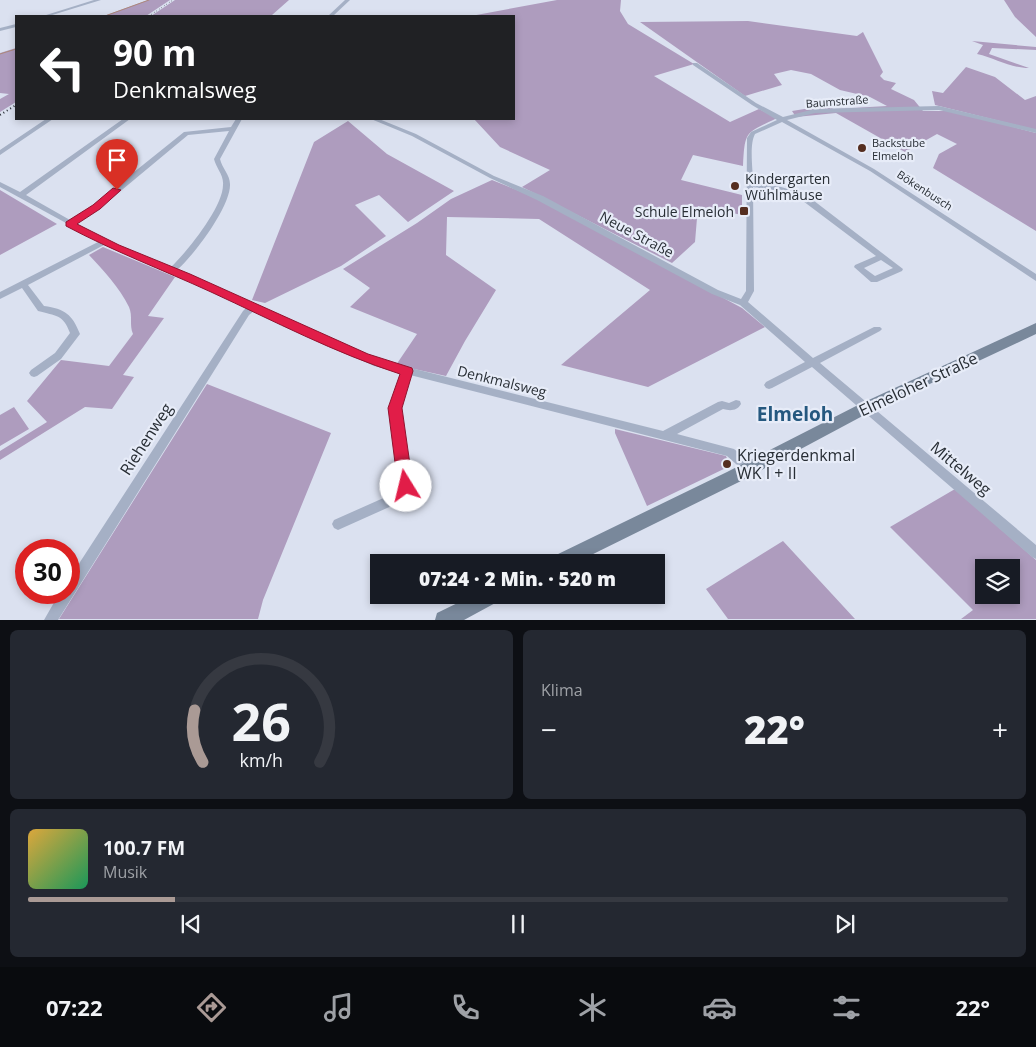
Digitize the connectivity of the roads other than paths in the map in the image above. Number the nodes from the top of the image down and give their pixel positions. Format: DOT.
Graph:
graph roads {
  1 [pos="99,0"];
  2 [pos="348,0"];
  3 [pos="48,15"];
  4 [pos="331,15"];
  5 [pos="15,25"];
  6 [pos="0,30"];
  7 [pos="695,64"];
  8 [pos="784,119"];
  9 [pos="49,120"];
  10 [pos="126,120"];
  11 [pos="238,120"];
  12 [pos="376,120"];
  13 [pos="232,129"];
  14 [pos="1036,132"];
  15 [pos="0,153"];
  16 [pos="0,184"];
  17 [pos="749,184"];
  18 [pos="20,196"];
  19 [pos="69,224"];
  20 [pos="104,242"];
  21 [pos="882,256"];
  22 [pos="172,270"];
  23 [pos="1036,278"];
  24 [pos="23,284"];
  25 [pos="0,296"];
  26 [pos="743,303"];
  27 [pos="253,307"];
  28 [pos="1036,328"];
  29 [pos="877,329"];
  30 [pos="812,362"];
  31 [pos="407,371"];
  32 [pos="34,373"];
  33 [pos="769,385"];
  34 [pos="736,404"];
  35 [pos="865,408"];
  36 [pos="663,436"];
  37 [pos="749,468"];
  38 [pos="338,524"];
  39 [pos="1036,553"];
  40 [pos="576,554"];
  41 [pos="80,572"];
  42 [pos="60,604"];
  43 [pos="476,604"];
  44 [pos="50,620"];
  45 [pos="444,620"];
  1 -- 3 [label="street"];
  2 -- 4 [label="street"];
  5 -- 6 [label="street"];
  7 -- 8 [label="street, Bökenbusch"];
  8 -- 14 [label="street, Baumstraße"];
  8 -- 17 [label="street, Baumstraße"];
  8 -- 23 [label="street, Bökenbusch"];
  9 -- 15 [label="street"];
  10 -- 18 [label="street"];
  11 -- 13 [label="street"];
  12 -- 26 [label="street, Neue Straße"];
  13 -- 19 [label="street"];
  13 -- 22 [label="street"];
  16 -- 18 [label="street, Denkmalsweg"];
  17 -- 21 [label="street"];
  17 -- 26 [label="street, Baumstraße"];
  18 -- 19 [label="street, Denkmalsweg"];
  19 -- 20 [label="street, Denkmalsweg"];
  20 -- 22 [label="street, Denkmalsweg"];
  20 -- 24 [label="street"];
  22 -- 27 [label="street, Denkmalsweg"];
  24 -- 25 [label="street"];
  24 -- 32 [label="street"];
  26 -- 30 [label="street, Neue Straße"];
  27 -- 31 [label="street, Denkmalsweg"];
  27 -- 41 [label="street, Riehenweg"];
  28 -- 35 [label="street, Elmeloher Straße"];
  29 -- 30 [label="street"];
  30 -- 33 [label="street"];
  30 -- 35 [label="street, Neue Straße"];
  31 -- 36 [label="street, Denkmalsweg"];
  31 -- 38 [label="street"];
  34 -- 36 [label="street"];
  35 -- 37 [label="street, Elmeloher Straße"];
  35 -- 39 [label="street, Mittelweg"];
  36 -- 37 [label="street, Denkmalsweg"];
  37 -- 40 [label="street, Elmeloher Straße"];
  42 -- 44 [label="street, Riehenweg"];
  43 -- 45 [label="street"];
}
